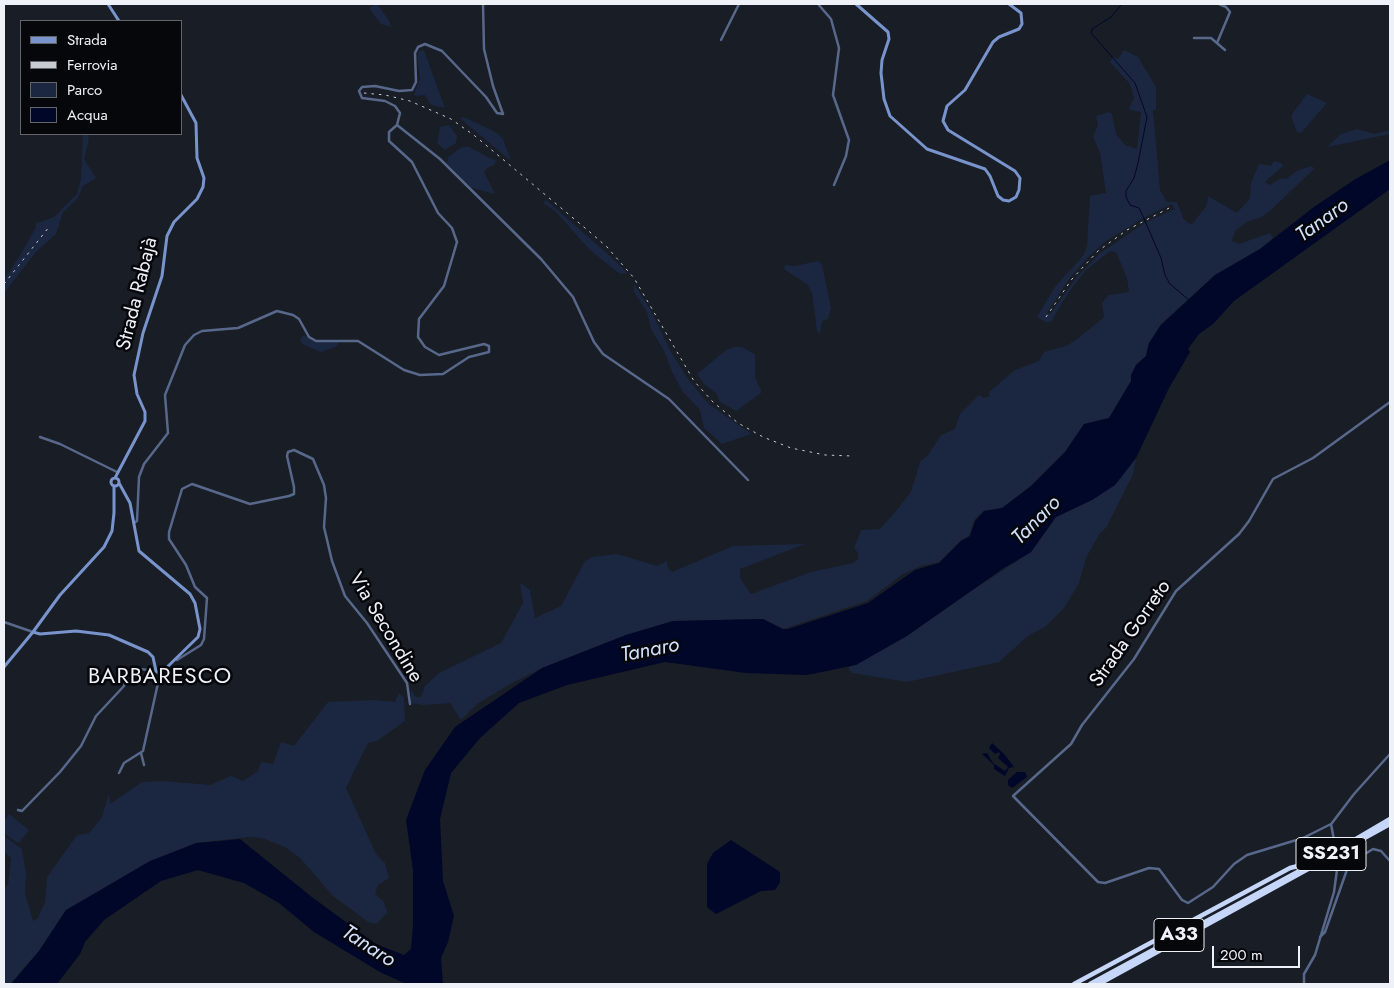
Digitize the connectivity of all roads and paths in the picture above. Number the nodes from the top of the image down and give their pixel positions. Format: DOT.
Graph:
graph roads {
  1 [pos="108,4"];
  2 [pos="483,4"];
  3 [pos="739,4"];
  4 [pos="818,4"];
  5 [pos="856,4"];
  6 [pos="1009,4"];
  7 [pos="1219,4"];
  8 [pos="118,20"];
  9 [pos="1194,38"];
  10 [pos="721,40"];
  11 [pos="1217,43"];
  12 [pos="1225,50"];
  13 [pos="182,97"];
  14 [pos="397,125"];
  15 [pos="834,184"];
  16 [pos="1390,402"];
  17 [pos="40,437"];
  18 [pos="118,472"];
  19 [pos="115,478"];
  20 [pos="748,480"];
  21 [pos="116,485"];
  22 [pos="133,524"];
  23 [pos="4,622"];
  24 [pos="33,632"];
  25 [pos="167,664"];
  26 [pos="4,667"];
  27 [pos="156,671"];
  28 [pos="160,674"];
  29 [pos="410,704"];
  30 [pos="141,753"];
  31 [pos="1390,754"];
  32 [pos="144,765"];
  33 [pos="119,773"];
  34 [pos="18,810"];
  35 [pos="1390,819"];
  36 [pos="1331,824"];
  37 [pos="1390,824"];
  38 [pos="1327,856"];
  39 [pos="1390,861"];
  40 [pos="1270,888"];
  41 [pos="1320,937"];
  42 [pos="1074,984"];
  43 [pos="1090,984"];
  44 [pos="1099,984"];
  45 [pos="1304,984"];
  1 -- 8 [label="street"];
  2 -- 14 [label="street"];
  3 -- 10 [label="street"];
  4 -- 15 [label="street"];
  5 -- 6 [label="street"];
  7 -- 11 [label="street"];
  9 -- 11 [label="street"];
  11 -- 12 [label="street"];
  13 -- 18 [label="street, Strada Rabajà"];
  14 -- 20 [label="street"];
  14 -- 22 [label="street"];
  16 -- 36 [label="street, Strada Gorreto"];
  17 -- 18 [label="street"];
  18 -- 19 [label="street, Strada Rabajà"];
  19 -- 21 [label="street"];
  19 -- 21 [label="street, Strada Rabajà"];
  21 -- 22 [label="street"];
  21 -- 24 [label="street, Strada Rabajà"];
  22 -- 25 [label="street"];
  23 -- 24 [label="street"];
  24 -- 26 [label="street, Strada Rabajà"];
  24 -- 27 [label="street"];
  25 -- 28 [label="street"];
  25 -- 29 [label="street, Via Secondine"];
  27 -- 28 [label="street"];
  27 -- 34 [label="street"];
  28 -- 30 [label="street"];
  30 -- 32 [label="street"];
  30 -- 33 [label="street"];
  31 -- 36 [label="street"];
  35 -- 38 [label="highway, SS231"];
  36 -- 41 [label="street, bridge"];
  37 -- 40 [label="highway, SS231"];
  38 -- 40 [label="highway, SS231"];
  38 -- 42 [label="highway"];
  39 -- 41 [label="street"];
  40 -- 43 [label="highway, A33"];
  40 -- 44 [label="highway, A33"];
  41 -- 45 [label="street"];
}
